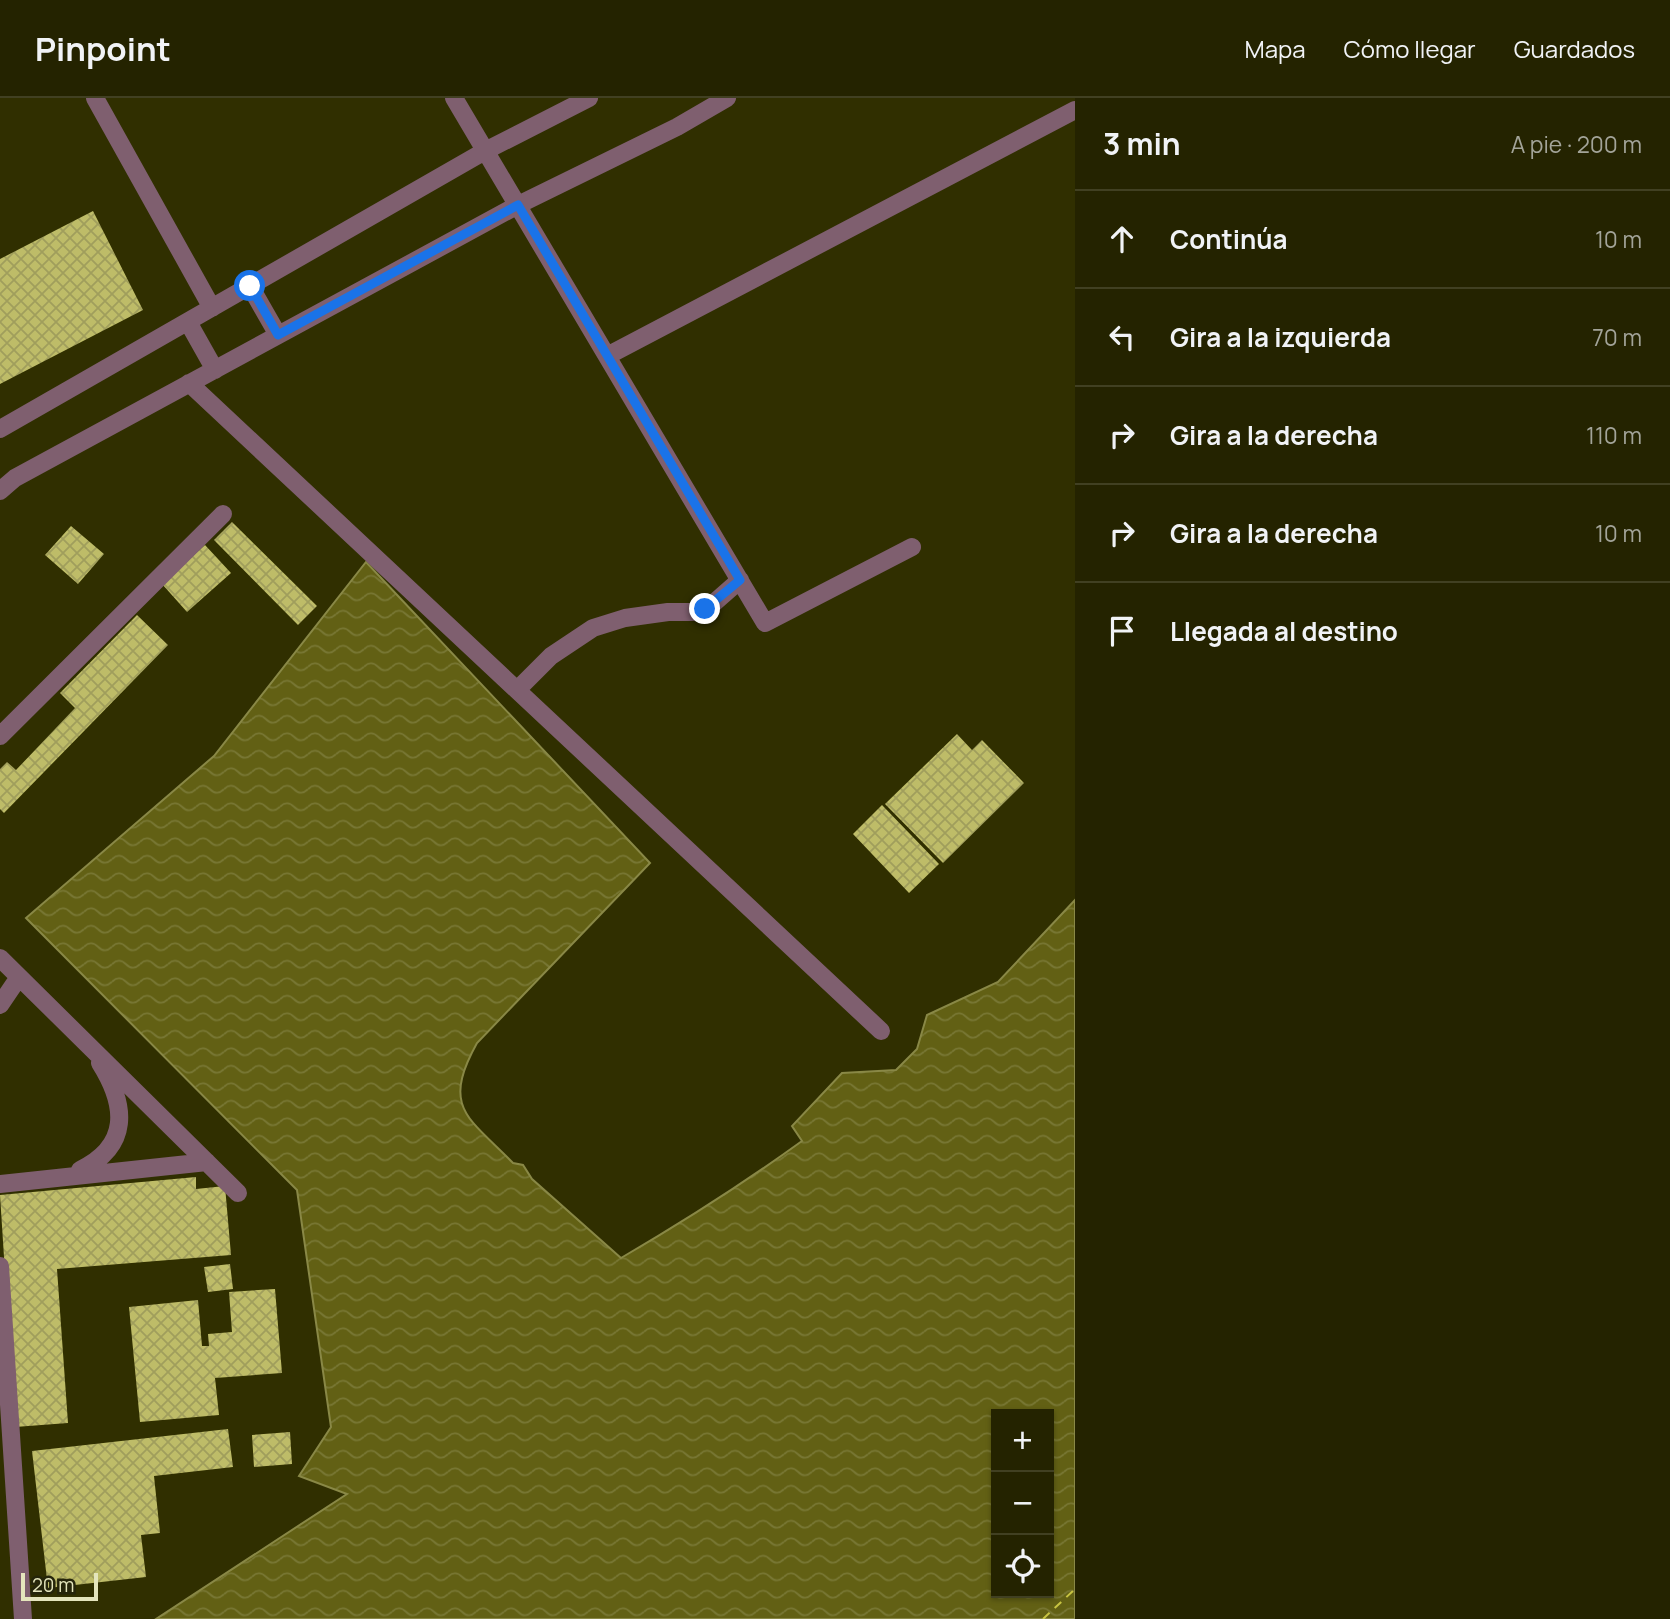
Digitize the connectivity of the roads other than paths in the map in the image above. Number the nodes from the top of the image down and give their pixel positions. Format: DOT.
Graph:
graph roads {
  1 [pos="95,98"];
  2 [pos="454,98"];
  3 [pos="589,98"];
  4 [pos="720,100"];
  5 [pos="1075,110"];
  6 [pos="485,151"];
  7 [pos="518,205"];
  8 [pos="250,286"];
  9 [pos="212,308"];
  10 [pos="188,322"];
  11 [pos="278,335"];
  12 [pos="607,356"];
  13 [pos="215,370"];
  14 [pos="189,383"];
  15 [pos="0,429"];
  16 [pos="0,491"];
  17 [pos="223,514"];
  18 [pos="912,547"];
  19 [pos="740,580"];
  20 [pos="517,690"];
  21 [pos="0,736"];
  22 [pos="0,958"];
  23 [pos="19,977"];
  24 [pos="0,1005"];
  25 [pos="881,1031"];
  26 [pos="88,1044"];
  27 [pos="208,1162"];
  28 [pos="67,1176"];
  29 [pos="0,1184"];
  30 [pos="238,1193"];
  31 [pos="0,1266"];
  32 [pos="23,1619"];
  1 -- 9 [label="lane"];
  2 -- 6 [label="lane"];
  3 -- 6 [label="lane"];
  4 -- 7 [label="lane"];
  5 -- 12 [label="lane"];
  6 -- 7 [label="lane"];
  6 -- 8 [label="lane"];
  7 -- 11 [label="lane"];
  7 -- 12 [label="lane"];
  8 -- 9 [label="lane"];
  8 -- 11 [label="lane"];
  9 -- 10 [label="lane"];
  10 -- 13 [label="lane"];
  10 -- 15 [label="lane"];
  11 -- 13 [label="lane"];
  12 -- 19 [label="lane"];
  13 -- 14 [label="lane"];
  14 -- 16 [label="lane"];
  14 -- 20 [label="lane"];
  17 -- 21 [label="lane"];
  18 -- 19 [label="lane"];
  19 -- 20 [label="lane"];
  20 -- 25 [label="lane"];
  22 -- 23 [label="lane"];
  23 -- 24 [label="lane"];
  23 -- 26 [label="lane"];
  26 -- 27 [label="lane"];
  26 -- 28 [label="lane"];
  27 -- 28 [label="lane"];
  27 -- 30 [label="lane"];
  28 -- 29 [label="lane"];
  31 -- 32 [label="lane"];
}
